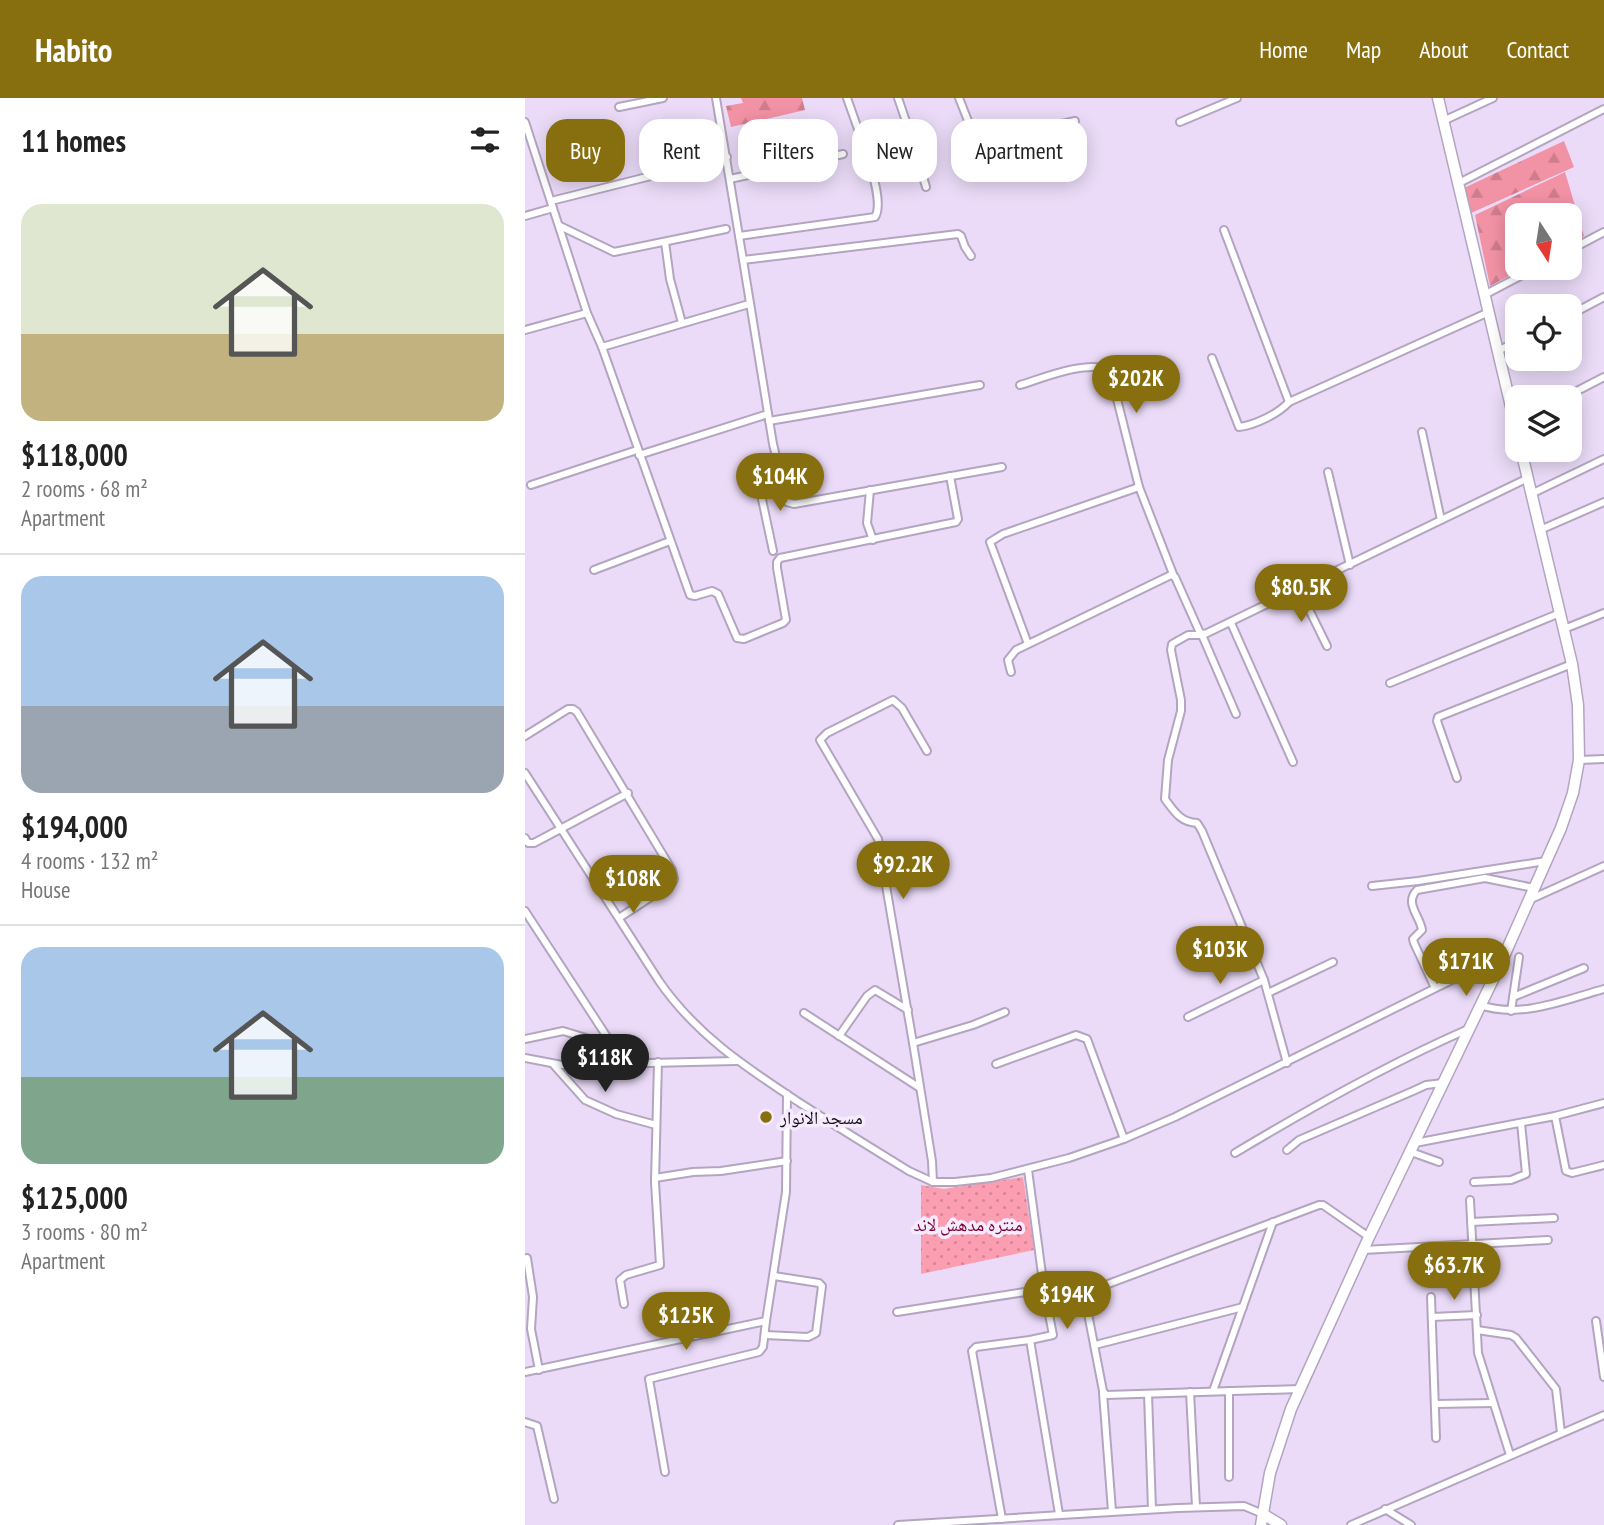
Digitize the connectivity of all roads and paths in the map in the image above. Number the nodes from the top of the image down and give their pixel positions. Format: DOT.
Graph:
graph roads {
  1 [pos="663,98"];
  2 [pos="716,98"];
  3 [pos="847,98"];
  4 [pos="898,98"];
  5 [pos="959,98"];
  6 [pos="1237,98"];
  7 [pos="1438,98"];
  8 [pos="1493,98"];
  9 [pos="619,107"];
  10 [pos="1604,109"];
  11 [pos="854,119"];
  12 [pos="905,119"];
  13 [pos="966,119"];
  14 [pos="1443,121"];
  15 [pos="525,122"];
  16 [pos="1180,122"];
  17 [pos="527,137"];
  18 [pos="843,154"];
  19 [pos="727,157"];
  20 [pos="730,179"];
  21 [pos="874,182"];
  22 [pos="925,182"];
  23 [pos="1457,184"];
  24 [pos="926,187"];
  25 [pos="552,205"];
  26 [pos="525,216"];
  27 [pos="560,226"];
  28 [pos="726,229"];
  29 [pos="1224,230"];
  30 [pos="1604,232"];
  31 [pos="739,236"];
  32 [pos="665,242"];
  33 [pos="1582,244"];
  34 [pos="971,256"];
  35 [pos="743,260"];
  36 [pos="1513,280"];
  37 [pos="1484,295"];
  38 [pos="1604,297"];
  39 [pos="749,304"];
  40 [pos="1582,309"];
  41 [pos="1489,312"];
  42 [pos="587,313"];
  43 [pos="682,323"];
  44 [pos="525,330"];
  45 [pos="602,347"];
  46 [pos="1505,347"];
  47 [pos="1498,351"];
  48 [pos="1212,358"];
  49 [pos="1604,377"];
  50 [pos="980,385"];
  51 [pos="1020,385"];
  52 [pos="1506,385"];
  53 [pos="1582,388"];
  54 [pos="1289,402"];
  55 [pos="769,417"];
  56 [pos="1422,432"];
  57 [pos="638,452"];
  58 [pos="776,457"];
  59 [pos="1604,459"];
  60 [pos="1524,462"];
  61 [pos="1002,467"];
  62 [pos="1328,472"];
  63 [pos="950,476"];
  64 [pos="1528,478"];
  65 [pos="531,485"];
  66 [pos="1139,487"];
  67 [pos="870,490"];
  68 [pos="1531,494"];
  69 [pos="1604,502"];
  70 [pos="1441,520"];
  71 [pos="1540,530"];
  72 [pos="873,540"];
  73 [pos="670,541"];
  74 [pos="773,551"];
  75 [pos="1350,565"];
  76 [pos="594,570"];
  77 [pos="1173,574"];
  78 [pos="1299,589"];
  79 [pos="1560,612"];
  80 [pos="1604,613"];
  81 [pos="1231,623"];
  82 [pos="1564,629"];
  83 [pos="1202,635"];
  84 [pos="1028,644"];
  85 [pos="1327,646"];
  86 [pos="1572,664"];
  87 [pos="1011,672"];
  88 [pos="1390,683"];
  89 [pos="1235,714"];
  90 [pos="525,736"];
  91 [pos="927,751"];
  92 [pos="1604,759"];
  93 [pos="1579,760"];
  94 [pos="1293,762"];
  95 [pos="525,773"];
  96 [pos="1457,778"];
  97 [pos="628,793"];
  98 [pos="561,830"];
  99 [pos="525,838"];
  100 [pos="1546,861"];
  101 [pos="1604,866"];
  102 [pos="1372,886"];
  103 [pos="1534,888"];
  104 [pos="1529,900"];
  105 [pos="525,911"];
  106 [pos="619,918"];
  107 [pos="1520,957"];
  108 [pos="1333,962"];
  109 [pos="1500,965"];
  110 [pos="1584,968"];
  111 [pos="1264,980"];
  112 [pos="1435,988"];
  113 [pos="1604,989"];
  114 [pos="1268,993"];
  115 [pos="1513,997"];
  116 [pos="1480,1004"];
  117 [pos="908,1010"];
  118 [pos="1511,1011"];
  119 [pos="1005,1012"];
  120 [pos="804,1013"];
  121 [pos="1188,1017"];
  122 [pos="1467,1030"];
  123 [pos="839,1036"];
  124 [pos="525,1039"];
  125 [pos="913,1043"];
  126 [pos="613,1046"];
  127 [pos="525,1058"];
  128 [pos="736,1061"];
  129 [pos="659,1062"];
  130 [pos="1287,1062"];
  131 [pos="624,1063"];
  132 [pos="553,1064"];
  133 [pos="996,1064"];
  134 [pos="1443,1083"];
  135 [pos="920,1088"];
  136 [pos="787,1094"];
  137 [pos="1604,1103"];
  138 [pos="1556,1116"];
  139 [pos="1521,1123"];
  140 [pos="656,1125"];
  141 [pos="1124,1139"];
  142 [pos="1413,1147"];
  143 [pos="1287,1150"];
  144 [pos="1235,1153"];
  145 [pos="787,1161"];
  146 [pos="1439,1162"];
  147 [pos="1604,1165"];
  148 [pos="1028,1170"];
  149 [pos="655,1178"];
  150 [pos="933,1182"];
  151 [pos="1474,1182"];
  152 [pos="1469,1200"];
  153 [pos="1554,1218"];
  154 [pos="1273,1222"];
  155 [pos="1471,1222"];
  156 [pos="1369,1237"];
  157 [pos="1548,1240"];
  158 [pos="1474,1245"];
  159 [pos="1363,1250"];
  160 [pos="527,1258"];
  161 [pos="774,1276"];
  162 [pos="1475,1276"];
  163 [pos="1439,1277"];
  164 [pos="1044,1289"];
  165 [pos="1084,1293"];
  166 [pos="1431,1297"];
  167 [pos="624,1304"];
  168 [pos="1048,1305"];
  169 [pos="1243,1307"];
  170 [pos="897,1312"];
  171 [pos="1477,1315"];
  172 [pos="1432,1317"];
  173 [pos="766,1321"];
  174 [pos="1596,1321"];
  175 [pos="1477,1330"];
  176 [pos="765,1335"];
  177 [pos="1030,1340"];
  178 [pos="1095,1345"];
  179 [pos="540,1370"];
  180 [pos="525,1372"];
  181 [pos="1604,1377"];
  182 [pos="1300,1389"];
  183 [pos="1103,1391"];
  184 [pos="1213,1391"];
  185 [pos="1229,1391"];
  186 [pos="1190,1392"];
  187 [pos="1147,1394"];
  188 [pos="1435,1404"];
  189 [pos="1493,1404"];
  190 [pos="1604,1415"];
  191 [pos="525,1422"];
  192 [pos="1561,1433"];
  193 [pos="1436,1438"];
  194 [pos="1510,1455"];
  195 [pos="665,1472"];
  196 [pos="1229,1477"];
  197 [pos="554,1499"];
  198 [pos="1196,1507"];
  199 [pos="1152,1509"];
  200 [pos="1385,1509"];
  201 [pos="1112,1511"];
  202 [pos="1059,1514"];
  203 [pos="1262,1519"];
  204 [pos="1007,1521"];
  205 [pos="898,1525"];
  206 [pos="910,1525"];
  207 [pos="1281,1525"];
  208 [pos="1351,1525"];
  209 [pos="1412,1525"];
  1 -- 9 [label="street"];
  2 -- 19 [label="street"];
  3 -- 11 [label="street"];
  4 -- 12 [label="street"];
  5 -- 13 [label="street"];
  6 -- 16 [label="street"];
  7 -- 14 [label="main road"];
  8 -- 14 [label="street"];
  10 -- 23 [label="street"];
  14 -- 23 [label="main road"];
  15 -- 17 [label="street"];
  17 -- 25 [label="street"];
  18 -- 20 [label="street"];
  19 -- 20 [label="street"];
  19 -- 25 [label="street"];
  20 -- 31 [label="street"];
  21 -- 31 [label="street"];
  22 -- 24 [label="street"];
  23 -- 37 [label="main road"];
  25 -- 26 [label="street"];
  25 -- 27 [label="street"];
  27 -- 32 [label="street"];
  27 -- 42 [label="street"];
  28 -- 32 [label="street"];
  29 -- 54 [label="street"];
  30 -- 33 [label="street"];
  31 -- 35 [label="street"];
  32 -- 43 [label="street"];
  34 -- 35 [label="street"];
  35 -- 39 [label="street"];
  36 -- 37 [label="street"];
  37 -- 41 [label="main road"];
  38 -- 40 [label="street"];
  39 -- 43 [label="street"];
  39 -- 55 [label="street"];
  41 -- 47 [label="main road"];
  41 -- 54 [label="street"];
  42 -- 44 [label="street"];
  42 -- 45 [label="street"];
  43 -- 45 [label="street"];
  45 -- 57 [label="street"];
  46 -- 47 [label="street"];
  47 -- 52 [label="main road"];
  48 -- 54 [label="street"];
  49 -- 53 [label="street"];
  50 -- 55 [label="street"];
  51 -- 66 [label="street"];
  55 -- 57 [label="street"];
  55 -- 58 [label="street"];
  56 -- 70 [label="street"];
  57 -- 65 [label="street"];
  57 -- 73 [label="street"];
  58 -- 67 [label="street"];
  58 -- 74 [label="street"];
  59 -- 68 [label="street"];
  60 -- 64 [label="main road"];
  61 -- 63 [label="street"];
  62 -- 75 [label="street"];
  63 -- 67 [label="street"];
  63 -- 72 [label="street"];
  64 -- 68 [label="main road"];
  64 -- 70 [label="street"];
  66 -- 77 [label="street"];
  66 -- 84 [label="street"];
  67 -- 72 [label="street"];
  68 -- 71 [label="main road"];
  69 -- 71 [label="street"];
  70 -- 75 [label="street"];
  71 -- 79 [label="main road"];
  72 -- 73 [label="street"];
  73 -- 76 [label="street"];
  75 -- 78 [label="street"];
  77 -- 83 [label="street"];
  77 -- 84 [label="street"];
  78 -- 81 [label="street"];
  78 -- 85 [label="street"];
  79 -- 82 [label="main road"];
  79 -- 88 [label="street"];
  80 -- 82 [label="street"];
  81 -- 83 [label="street"];
  81 -- 94 [label="street"];
  82 -- 86 [label="main road"];
  83 -- 89 [label="street"];
  83 -- 111 [label="street"];
  84 -- 87 [label="street"];
  86 -- 93 [label="main road"];
  86 -- 96 [label="street"];
  90 -- 97 [label="street"];
  91 -- 117 [label="street"];
  92 -- 93 [label="street"];
  93 -- 100 [label="main road"];
  95 -- 98 [label="street"];
  97 -- 98 [label="street"];
  97 -- 106 [label="street"];
  98 -- 99 [label="street"];
  98 -- 106 [label="street"];
  100 -- 102 [label="street"];
  100 -- 103 [label="main road"];
  101 -- 104 [label="street"];
  103 -- 104 [label="main road"];
  103 -- 112 [label="street"];
  104 -- 109 [label="main road"];
  105 -- 126 [label="street"];
  106 -- 128 [label="street"];
  107 -- 115 [label="street"];
  108 -- 114 [label="street"];
  109 -- 112 [label="street"];
  109 -- 116 [label="main road"];
  110 -- 115 [label="street"];
  111 -- 114 [label="street"];
  111 -- 121 [label="street"];
  112 -- 130 [label="street"];
  113 -- 118 [label="street"];
  114 -- 130 [label="street"];
  115 -- 118 [label="street"];
  116 -- 118 [label="street"];
  116 -- 122 [label="main road"];
  117 -- 123 [label="street"];
  117 -- 125 [label="street"];
  119 -- 125 [label="street"];
  120 -- 123 [label="street"];
  122 -- 134 [label="main road"];
  122 -- 144 [label="street"];
  123 -- 135 [label="street"];
  124 -- 126 [label="street"];
  125 -- 135 [label="street"];
  126 -- 131 [label="street"];
  127 -- 132 [label="street"];
  128 -- 129 [label="street"];
  128 -- 136 [label="street"];
  129 -- 131 [label="street"];
  129 -- 140 [label="street"];
  130 -- 141 [label="street"];
  131 -- 132 [label="street"];
  132 -- 140 [label="street"];
  133 -- 141 [label="street"];
  134 -- 142 [label="main road"];
  134 -- 143 [label="street"];
  135 -- 150 [label="street"];
  136 -- 145 [label="street"];
  136 -- 150 [label="street"];
  137 -- 138 [label="street"];
  138 -- 139 [label="street"];
  138 -- 147 [label="street"];
  139 -- 142 [label="street"];
  139 -- 151 [label="street"];
  140 -- 149 [label="street"];
  141 -- 148 [label="street"];
  142 -- 146 [label="street"];
  142 -- 156 [label="main road"];
  145 -- 149 [label="street"];
  145 -- 161 [label="street"];
  148 -- 150 [label="street"];
  148 -- 164 [label="street"];
  149 -- 167 [label="street"];
  152 -- 155 [label="street"];
  153 -- 155 [label="street"];
  154 -- 156 [label="street"];
  154 -- 165 [label="street"];
  154 -- 169 [label="street"];
  155 -- 158 [label="street"];
  156 -- 159 [label="main road"];
  157 -- 158 [label="street"];
  158 -- 159 [label="street"];
  158 -- 162 [label="street"];
  159 -- 182 [label="main road"];
  160 -- 179 [label="street"];
  161 -- 173 [label="street"];
  161 -- 176 [label="street"];
  162 -- 163 [label="street"];
  162 -- 171 [label="street"];
  164 -- 168 [label="street"];
  164 -- 170 [label="street"];
  165 -- 168 [label="street"];
  165 -- 178 [label="street"];
  166 -- 172 [label="street"];
  168 -- 177 [label="street"];
  169 -- 178 [label="street"];
  169 -- 184 [label="street"];
  171 -- 172 [label="street"];
  171 -- 175 [label="street"];
  172 -- 188 [label="street"];
  173 -- 176 [label="street"];
  173 -- 179 [label="street"];
  174 -- 181 [label="street"];
  175 -- 189 [label="street"];
  175 -- 192 [label="street"];
  176 -- 195 [label="street"];
  177 -- 202 [label="street"];
  177 -- 204 [label="street"];
  178 -- 183 [label="street"];
  179 -- 180 [label="street"];
  182 -- 185 [label="street"];
  182 -- 203 [label="main road"];
  183 -- 187 [label="street"];
  183 -- 201 [label="street"];
  184 -- 185 [label="street"];
  184 -- 186 [label="street"];
  185 -- 196 [label="street"];
  186 -- 187 [label="street"];
  186 -- 198 [label="street"];
  187 -- 199 [label="street"];
  188 -- 189 [label="street"];
  188 -- 193 [label="street"];
  189 -- 194 [label="street"];
  190 -- 192 [label="street"];
  191 -- 197 [label="street"];
  192 -- 194 [label="street"];
  194 -- 200 [label="street"];
  198 -- 199 [label="street"];
  198 -- 203 [label="street"];
  199 -- 201 [label="street"];
  200 -- 208 [label="street"];
  200 -- 209 [label="street"];
  201 -- 202 [label="street"];
  202 -- 204 [label="street"];
  203 -- 207 [label="main road"];
  204 -- 206 [label="street"];
  205 -- 206 [label="street"];
}
